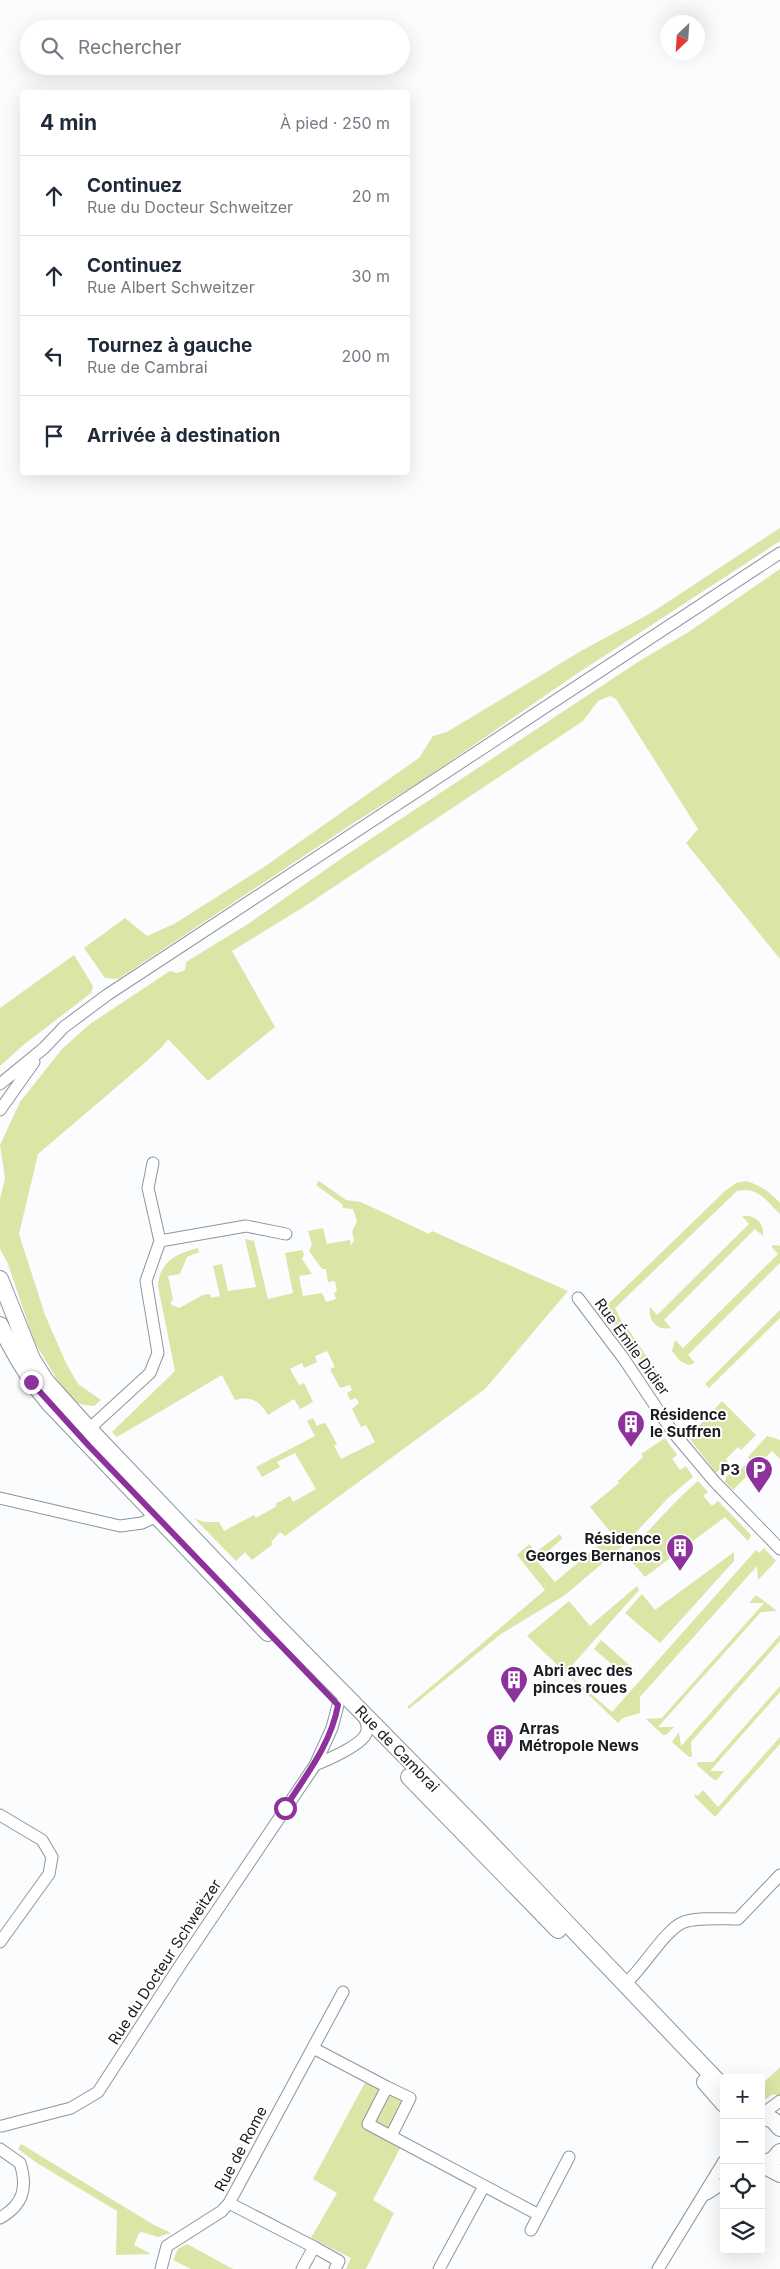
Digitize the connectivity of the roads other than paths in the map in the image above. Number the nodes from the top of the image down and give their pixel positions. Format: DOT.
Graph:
graph roads {
  1 [pos="780,553"];
  2 [pos="44,1048"];
  3 [pos="0,1084"];
  4 [pos="0,1110"];
  5 [pos="153,1163"];
  6 [pos="286,1234"];
  7 [pos="160,1240"];
  8 [pos="0,1279"];
  9 [pos="578,1298"];
  10 [pos="0,1325"];
  11 [pos="89,1429"];
  12 [pos="0,1498"];
  13 [pos="157,1516"];
  14 [pos="780,1549"];
  15 [pos="338,1705"];
  16 [pos="363,1714"];
  17 [pos="367,1733"];
  18 [pos="315,1765"];
  19 [pos="0,1815"];
  20 [pos="780,1876"];
  21 [pos="0,1942"];
  22 [pos="625,1984"];
  23 [pos="343,1992"];
  24 [pos="313,2048"];
  25 [pos="720,2084"];
  26 [pos="387,2087"];
  27 [pos="720,2099"];
  28 [pos="780,2101"];
  29 [pos="765,2112"];
  30 [pos="765,2117"];
  31 [pos="2,2126"];
  32 [pos="780,2128"];
  33 [pos="391,2136"];
  34 [pos="0,2149"];
  35 [pos="780,2152"];
  36 [pos="570,2157"];
  37 [pos="765,2163"];
  38 [pos="722,2164"];
  39 [pos="765,2166"];
  40 [pos="780,2174"];
  41 [pos="484,2186"];
  42 [pos="720,2186"];
  43 [pos="704,2196"];
  44 [pos="229,2203"];
  45 [pos="539,2215"];
  46 [pos="0,2218"];
  47 [pos="531,2230"];
  48 [pos="314,2247"];
  49 [pos="161,2269"];
  50 [pos="302,2269"];
  51 [pos="335,2269"];
  52 [pos="439,2269"];
  53 [pos="658,2269"];
  1 -- 2 [label="street"];
  2 -- 3 [label="street"];
  2 -- 4 [label="street"];
  5 -- 7 [label="street"];
  6 -- 7 [label="street"];
  7 -- 11 [label="street"];
  8 -- 11 [label="main road, Rue de Cambrai"];
  9 -- 14 [label="street, Rue Émile Didier"];
  10 -- 13 [label="main road, Rue de Cambrai"];
  11 -- 16 [label="main road, Rue de Cambrai"];
  12 -- 13 [label="street"];
  13 -- 15 [label="main road, Rue de Cambrai"];
  15 -- 17 [label="main road, Rue de Cambrai"];
  15 -- 18 [label="street, Rue du Docteur Schweitzer"];
  16 -- 17 [label="street"];
  16 -- 22 [label="main road, Rue de Cambrai"];
  17 -- 18 [label="street"];
  17 -- 27 [label="main road, Rue de Cambrai"];
  18 -- 31 [label="street, Rue du Docteur Schweitzer"];
  19 -- 21 [label="street"];
  20 -- 22 [label="street"];
  22 -- 25 [label="main road, Rue de Cambrai"];
  23 -- 24 [label="street, Rue de Rome"];
  24 -- 26 [label="street"];
  24 -- 44 [label="street, Rue de Rome"];
  26 -- 33 [label="street"];
  26 -- 33 [label="street"];
  28 -- 29 [label="street"];
  30 -- 32 [label="main road"];
  33 -- 41 [label="street"];
  34 -- 46 [label="street"];
  35 -- 37 [label="main road"];
  36 -- 45 [label="street"];
  38 -- 43 [label="street"];
  39 -- 40 [label="main road"];
  41 -- 45 [label="street"];
  41 -- 52 [label="street"];
  42 -- 43 [label="street"];
  43 -- 53 [label="street"];
  44 -- 48 [label="street"];
  44 -- 49 [label="street, Rue de Rome"];
  45 -- 47 [label="street"];
  48 -- 50 [label="street"];
  48 -- 51 [label="street"];
}
